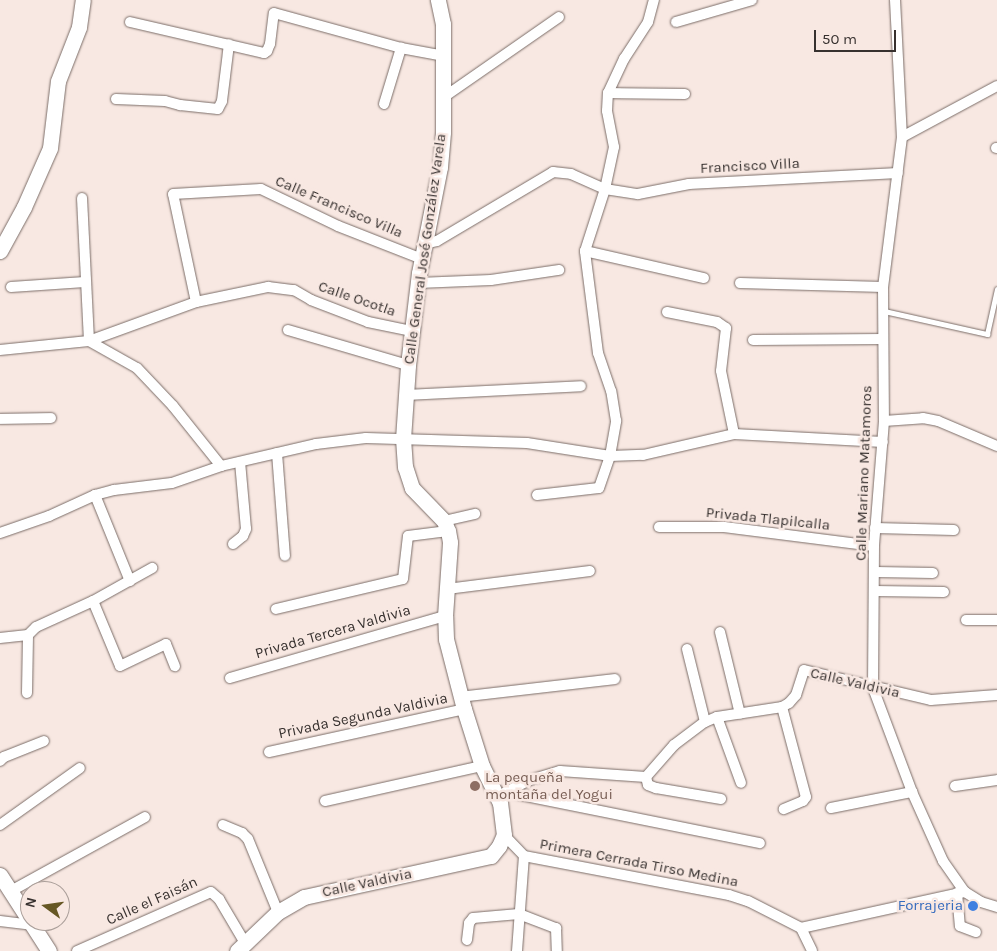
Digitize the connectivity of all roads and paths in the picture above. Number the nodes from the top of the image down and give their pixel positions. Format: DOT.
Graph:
graph roads {
  1 [pos="83,0"];
  2 [pos="438,0"];
  3 [pos="654,0"];
  4 [pos="752,0"];
  5 [pos="895,0"];
  6 [pos="559,17"];
  7 [pos="130,22"];
  8 [pos="676,22"];
  9 [pos="229,44"];
  10 [pos="401,48"];
  11 [pos="444,56"];
  12 [pos="997,86"];
  13 [pos="608,94"];
  14 [pos="685,94"];
  15 [pos="444,97"];
  16 [pos="116,99"];
  17 [pos="384,104"];
  18 [pos="902,137"];
  19 [pos="898,173"];
  20 [pos="605,189"];
  21 [pos="82,198"];
  22 [pos="0,251"];
  23 [pos="423,251"];
  24 [pos="585,251"];
  25 [pos="559,270"];
  26 [pos="704,278"];
  27 [pos="85,282"];
  28 [pos="418,283"];
  29 [pos="740,283"];
  30 [pos="11,287"];
  31 [pos="883,287"];
  32 [pos="997,288"];
  33 [pos="196,302"];
  34 [pos="884,311"];
  35 [pos="667,312"];
  36 [pos="288,330"];
  37 [pos="412,332"];
  38 [pos="883,339"];
  39 [pos="753,340"];
  40 [pos="89,341"];
  41 [pos="0,350"];
  42 [pos="408,365"];
  43 [pos="581,386"];
  44 [pos="406,395"];
  45 [pos="51,418"];
  46 [pos="0,419"];
  47 [pos="884,421"];
  48 [pos="734,434"];
  49 [pos="403,439"];
  50 [pos="883,442"];
  51 [pos="997,446"];
  52 [pos="277,453"];
  53 [pos="610,456"];
  54 [pos="240,462"];
  55 [pos="221,466"];
  56 [pos="95,495"];
  57 [pos="537,495"];
  58 [pos="476,514"];
  59 [pos="446,526"];
  60 [pos="659,527"];
  61 [pos="875,528"];
  62 [pos="954,530"];
  63 [pos="0,533"];
  64 [pos="233,544"];
  65 [pos="874,546"];
  66 [pos="285,556"];
  67 [pos="152,568"];
  68 [pos="590,571"];
  69 [pos="876,572"];
  70 [pos="932,573"];
  71 [pos="130,581"];
  72 [pos="447,589"];
  73 [pos="874,591"];
  74 [pos="944,592"];
  75 [pos="93,601"];
  76 [pos="276,609"];
  77 [pos="444,616"];
  78 [pos="966,620"];
  79 [pos="997,620"];
  80 [pos="720,632"];
  81 [pos="28,635"];
  82 [pos="0,638"];
  83 [pos="687,650"];
  84 [pos="175,666"];
  85 [pos="230,678"];
  86 [pos="615,679"];
  87 [pos="873,688"];
  88 [pos="27,693"];
  89 [pos="997,695"];
  90 [pos="462,703"];
  91 [pos="782,707"];
  92 [pos="740,714"];
  93 [pos="717,717"];
  94 [pos="705,722"];
  95 [pos="44,741"];
  96 [pos="269,752"];
  97 [pos="0,761"];
  98 [pos="482,766"];
  99 [pos="80,768"];
  100 [pos="646,777"];
  101 [pos="997,780"];
  102 [pos="741,782"];
  103 [pos="955,786"];
  104 [pos="912,792"];
  105 [pos="503,797"];
  106 [pos="721,799"];
  107 [pos="325,801"];
  108 [pos="831,808"];
  109 [pos="784,809"];
  110 [pos="145,817"];
  111 [pos="0,825"];
  112 [pos="223,826"];
  113 [pos="504,835"];
  114 [pos="760,843"];
  115 [pos="524,856"];
  116 [pos="0,875"];
  117 [pos="11,890"];
  118 [pos="961,892"];
  119 [pos="20,905"];
  120 [pos="997,907"];
  121 [pos="278,912"];
  122 [pos="519,914"];
  123 [pos="0,922"];
  124 [pos="20,924"];
  125 [pos="801,928"];
  126 [pos="36,931"];
  127 [pos="976,932"];
  128 [pos="468,940"];
  129 [pos="241,947"];
  130 [pos="49,951"];
  131 [pos="77,951"];
  132 [pos="516,951"];
  133 [pos="557,951"];
  134 [pos="812,951"];
  1 -- 22 [label="street"];
  2 -- 11 [label="street, Calle General José González Varela"];
  3 -- 13 [label="street"];
  4 -- 8 [label="street"];
  5 -- 18 [label="street, Calle Mariano Matamoros"];
  6 -- 15 [label="street"];
  7 -- 9 [label="street"];
  9 -- 10 [label="street"];
  9 -- 16 [label="street"];
  10 -- 11 [label="street"];
  10 -- 17 [label="street"];
  11 -- 15 [label="street, Calle General José González Varela"];
  12 -- 18 [label="street"];
  13 -- 14 [label="street"];
  13 -- 20 [label="street"];
  15 -- 23 [label="street, Calle General José González Varela"];
  18 -- 19 [label="street, Calle Mariano Matamoros"];
  19 -- 20 [label="street, Francisco Villa"];
  19 -- 31 [label="street, Calle Mariano Matamoros"];
  20 -- 23 [label="street"];
  20 -- 24 [label="street"];
  21 -- 27 [label="street"];
  23 -- 28 [label="street, Calle General José González Varela"];
  23 -- 33 [label="street, Calle Francisco Villa"];
  24 -- 26 [label="street"];
  24 -- 53 [label="street"];
  25 -- 28 [label="street"];
  27 -- 30 [label="street"];
  27 -- 40 [label="street"];
  28 -- 37 [label="street, Calle General José González Varela"];
  29 -- 31 [label="street"];
  31 -- 34 [label="street, Calle Mariano Matamoros"];
  32 -- 34 [label="lane"];
  33 -- 37 [label="street, Calle Ocotla"];
  33 -- 40 [label="street"];
  34 -- 38 [label="street, Calle Mariano Matamoros"];
  35 -- 48 [label="street"];
  36 -- 42 [label="street"];
  37 -- 42 [label="street, Calle General José González Varela"];
  38 -- 39 [label="street"];
  38 -- 47 [label="street, Calle Mariano Matamoros"];
  40 -- 41 [label="street"];
  40 -- 55 [label="street"];
  42 -- 44 [label="street, Calle General José González Varela"];
  43 -- 44 [label="street"];
  44 -- 49 [label="street, Calle General José González Varela"];
  45 -- 46 [label="street"];
  47 -- 50 [label="street, Calle Mariano Matamoros"];
  47 -- 51 [label="street"];
  48 -- 50 [label="street"];
  48 -- 53 [label="street"];
  49 -- 52 [label="street"];
  49 -- 53 [label="street"];
  49 -- 59 [label="street, Calle General José González Varela"];
  50 -- 61 [label="street, Calle Mariano Matamoros"];
  52 -- 54 [label="street"];
  52 -- 66 [label="street"];
  53 -- 57 [label="street"];
  54 -- 55 [label="street"];
  54 -- 64 [label="street"];
  55 -- 56 [label="street"];
  56 -- 63 [label="street"];
  56 -- 71 [label="street"];
  58 -- 59 [label="street"];
  59 -- 72 [label="street"];
  59 -- 76 [label="street"];
  60 -- 65 [label="street, Privada Tlapilcalla"];
  61 -- 62 [label="street"];
  61 -- 65 [label="street, Calle Mariano Matamoros"];
  65 -- 69 [label="street, Calle Mariano Matamoros"];
  67 -- 71 [label="street"];
  68 -- 72 [label="street"];
  69 -- 70 [label="street"];
  69 -- 73 [label="street, Calle Mariano Matamoros"];
  71 -- 75 [label="street"];
  72 -- 77 [label="street"];
  73 -- 74 [label="street"];
  73 -- 87 [label="street, Calle Mariano Matamoros"];
  75 -- 81 [label="street"];
  75 -- 84 [label="street"];
  77 -- 85 [label="street, Privada Tercera Valdivia"];
  77 -- 90 [label="street"];
  78 -- 79 [label="street"];
  80 -- 92 [label="street"];
  81 -- 82 [label="street"];
  81 -- 88 [label="street"];
  83 -- 94 [label="street"];
  86 -- 90 [label="street, Privada Segunda Valdivia"];
  87 -- 89 [label="street, Calle Valdivia"];
  87 -- 91 [label="street, Calle Valdivia"];
  87 -- 104 [label="street, Calle Mariano Matamoros"];
  90 -- 96 [label="street, Privada Segunda Valdivia"];
  90 -- 98 [label="street"];
  91 -- 92 [label="street"];
  91 -- 109 [label="street"];
  92 -- 93 [label="street"];
  93 -- 94 [label="street"];
  93 -- 102 [label="street"];
  94 -- 100 [label="street"];
  95 -- 97 [label="street"];
  98 -- 105 [label="street"];
  98 -- 107 [label="street"];
  99 -- 111 [label="street"];
  100 -- 105 [label="street"];
  100 -- 106 [label="street"];
  101 -- 103 [label="street"];
  104 -- 108 [label="street"];
  104 -- 118 [label="street, Calle Mariano Matamoros"];
  105 -- 113 [label="street"];
  105 -- 114 [label="street"];
  110 -- 117 [label="street"];
  112 -- 121 [label="street"];
  113 -- 115 [label="street"];
  113 -- 121 [label="street, Calle Valdivia"];
  115 -- 122 [label="street"];
  115 -- 125 [label="street, Primera Cerrada Tirso Medina"];
  116 -- 117 [label="street"];
  117 -- 119 [label="street"];
  118 -- 120 [label="street, Calle Mariano Matamoros"];
  118 -- 125 [label="street"];
  118 -- 127 [label="street"];
  121 -- 129 [label="street, Calle Valdivia"];
  122 -- 128 [label="street"];
  122 -- 132 [label="street"];
  122 -- 133 [label="street"];
  123 -- 124 [label="street"];
  125 -- 134 [label="street"];
  126 -- 130 [label="street"];
  129 -- 131 [label="street, Calle el Faisán"];
}
